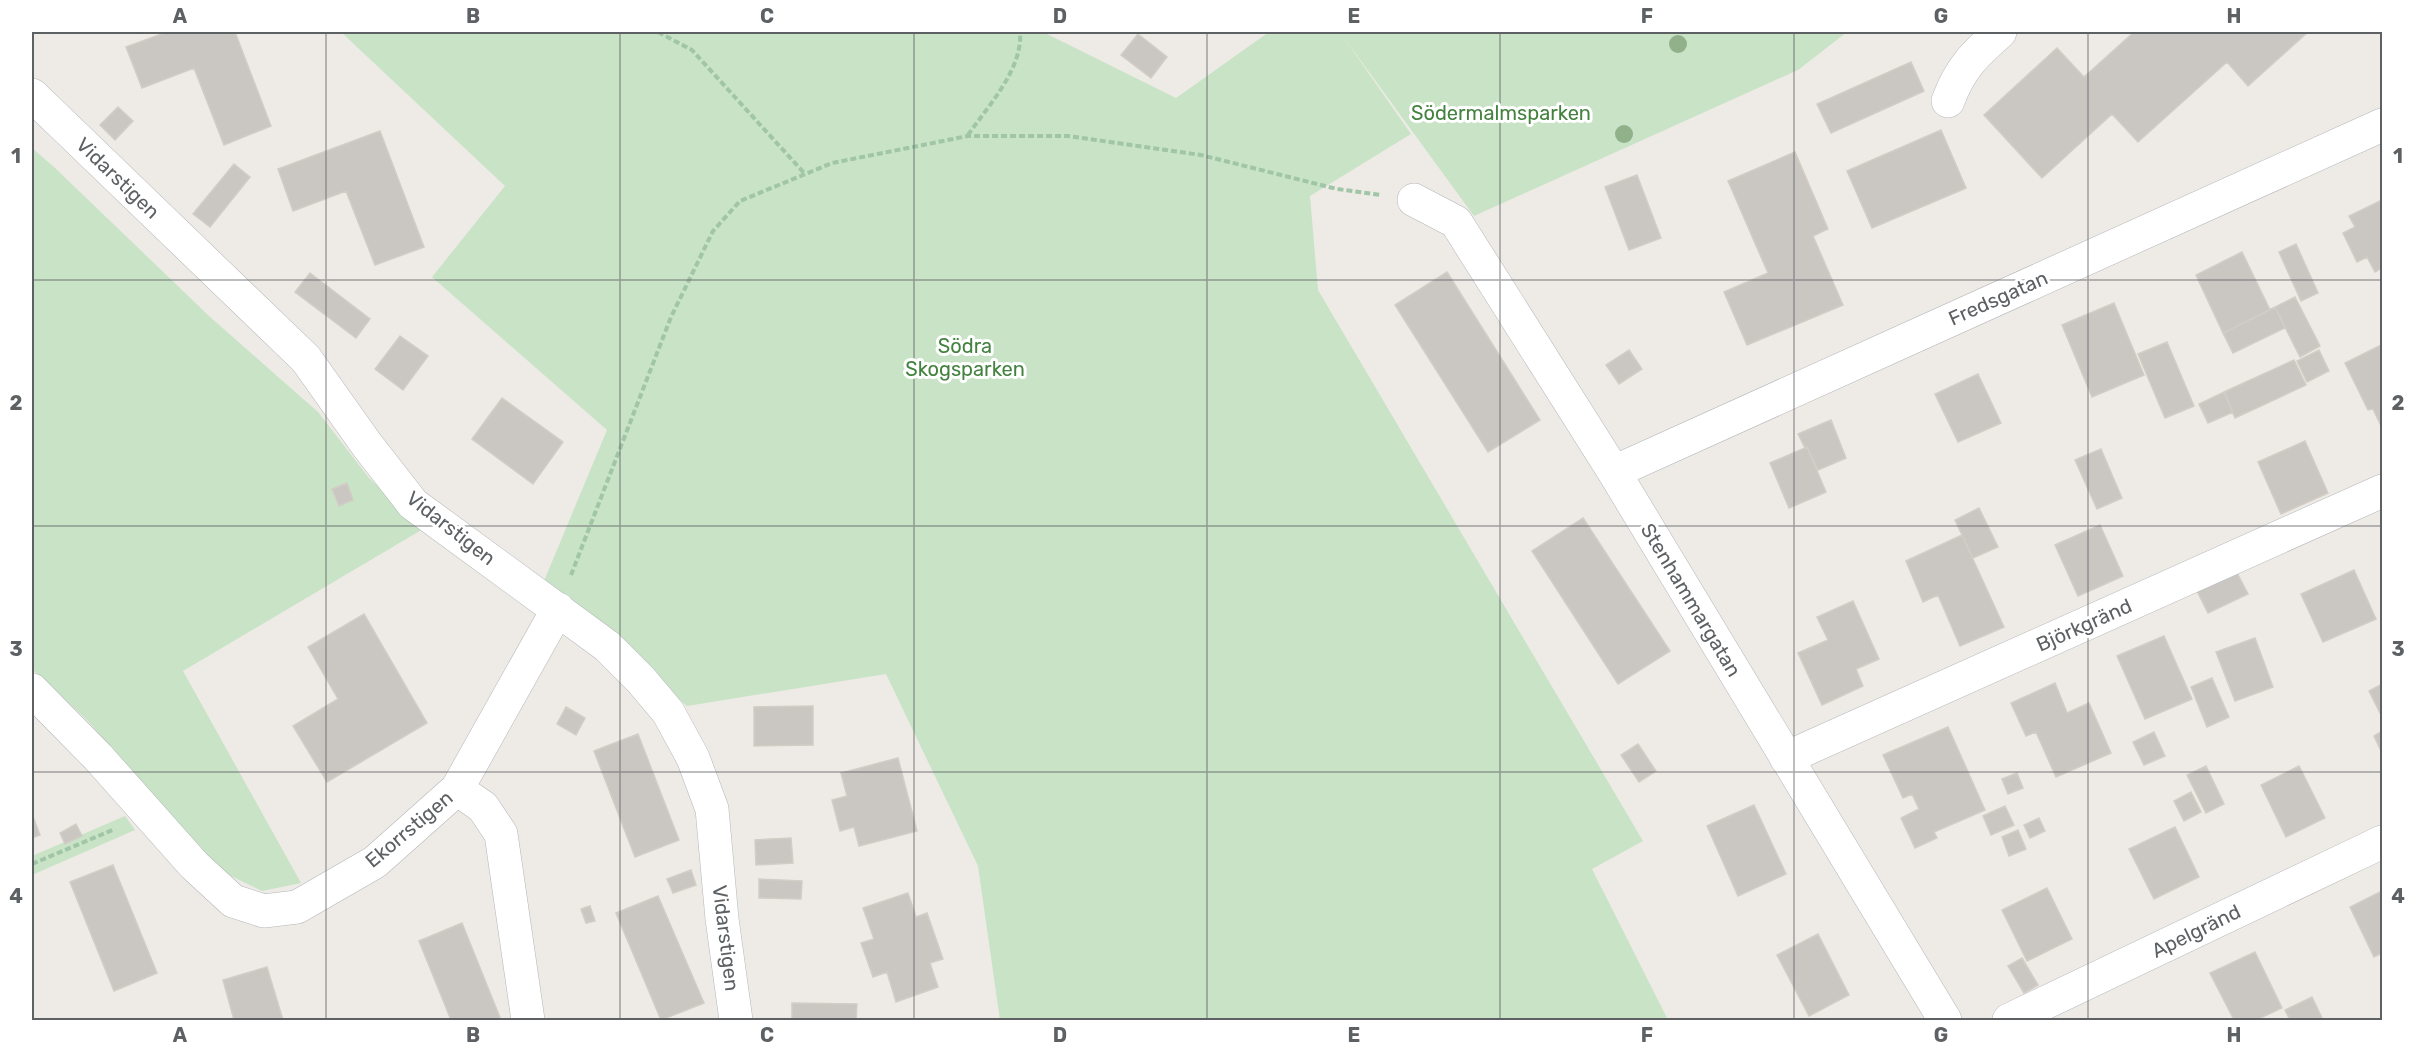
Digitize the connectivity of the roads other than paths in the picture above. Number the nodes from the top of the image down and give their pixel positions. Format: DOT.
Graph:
graph roads {
  1 [pos="2000,32"];
  2 [pos="32,95"];
  3 [pos="1948,101"];
  4 [pos="2382,125"];
  5 [pos="1414,200"];
  6 [pos="1614,472"];
  7 [pos="2382,491"];
  8 [pos="558,609"];
  9 [pos="32,690"];
  10 [pos="1786,758"];
  11 [pos="457,789"];
  12 [pos="2382,842"];
  13 [pos="528,1020"];
  14 [pos="736,1020"];
  15 [pos="1946,1020"];
  16 [pos="2009,1020"];
  1 -- 3 [label="street"];
  2 -- 8 [label="street, Vidarstigen"];
  4 -- 6 [label="street, Fredsgatan"];
  5 -- 6 [label="street, Stenhammargatan"];
  6 -- 10 [label="street, Stenhammargatan"];
  7 -- 10 [label="street, Björkgränd"];
  8 -- 11 [label="street"];
  8 -- 14 [label="street, Vidarstigen"];
  9 -- 11 [label="street, Ekorrstigen"];
  10 -- 15 [label="street, Stenhammargatan"];
  11 -- 13 [label="street, Ekorrstigen"];
  12 -- 16 [label="street, Apelgränd"];
}
